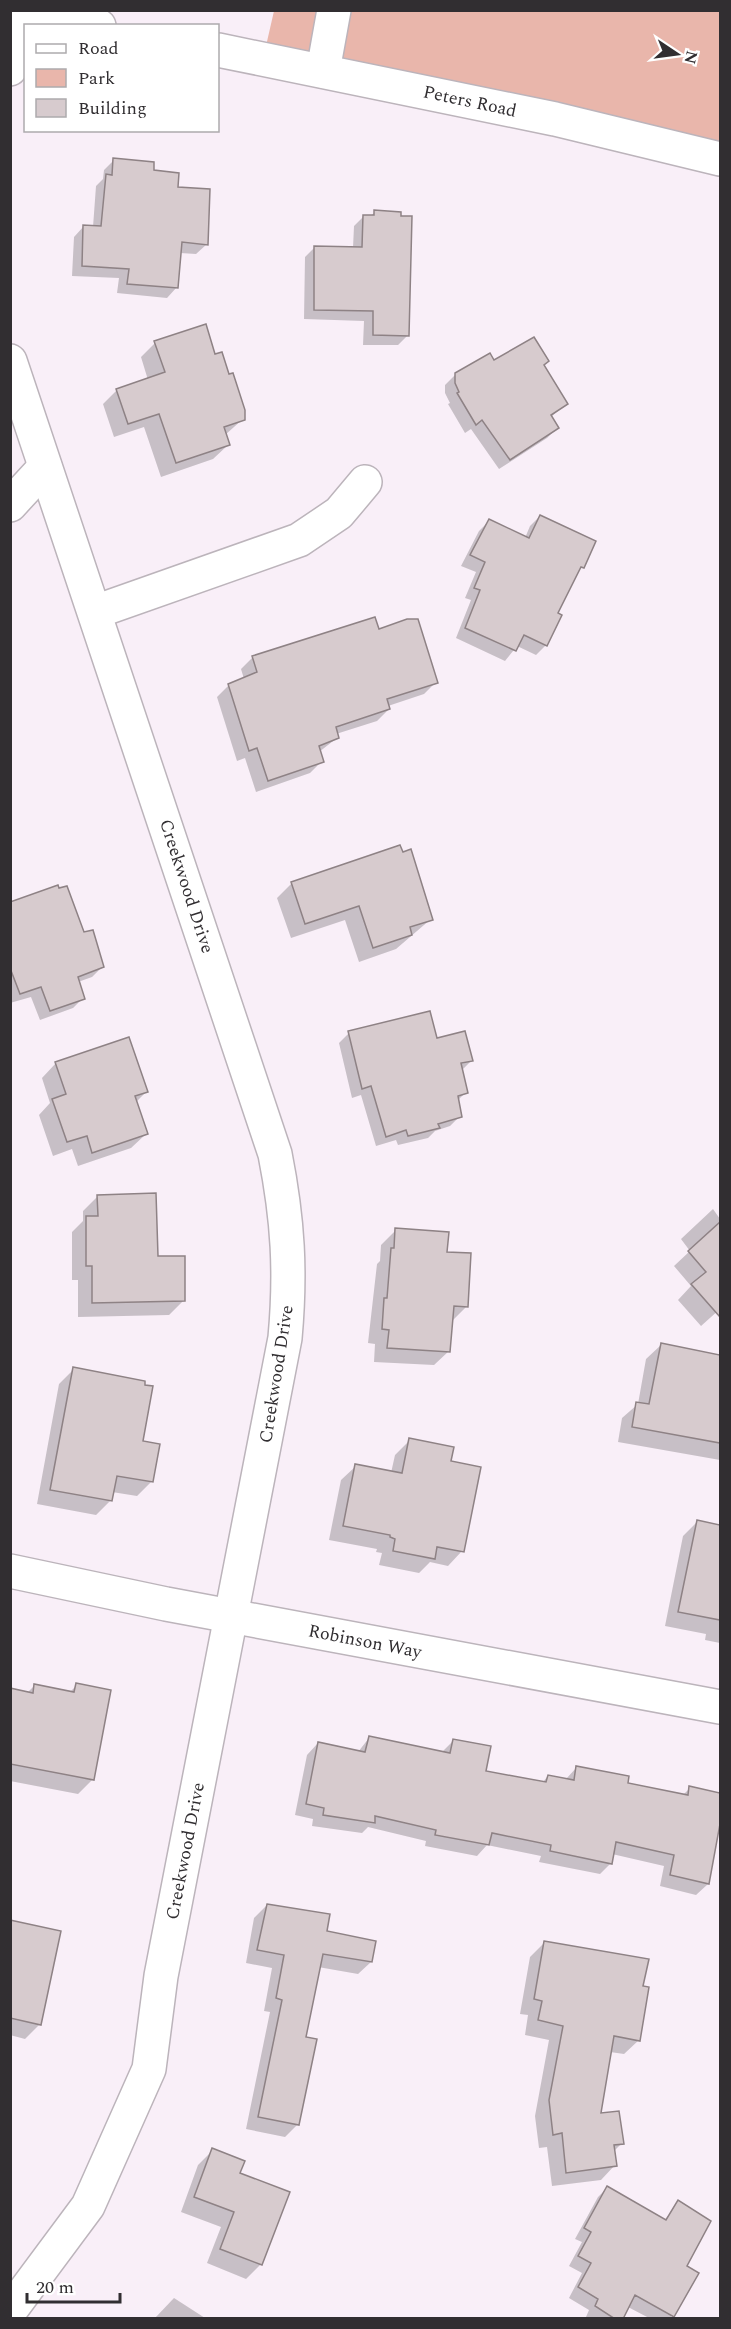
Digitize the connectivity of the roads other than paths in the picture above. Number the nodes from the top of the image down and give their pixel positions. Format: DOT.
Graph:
graph roads {
  1 [pos="334,10"];
  2 [pos="26,11"];
  3 [pos="89,24"];
  4 [pos="219,50"];
  5 [pos="10,69"];
  6 [pos="322,71"];
  7 [pos="720,159"];
  8 [pos="10,361"];
  9 [pos="45,467"];
  10 [pos="365,482"];
  11 [pos="10,505"];
  12 [pos="94,612"];
  13 [pos="10,1571"];
  14 [pos="230,1616"];
  15 [pos="720,1707"];
  16 [pos="10,2311"];
  1 -- 6 [label="street"];
  2 -- 3 [label="street"];
  2 -- 5 [label="street"];
  4 -- 6 [label="street, Peters Road"];
  6 -- 7 [label="street, Peters Road"];
  8 -- 9 [label="street, Creekwood Drive"];
  9 -- 11 [label="street"];
  9 -- 12 [label="street, Creekwood Drive"];
  10 -- 12 [label="street"];
  12 -- 14 [label="street, Creekwood Drive"];
  13 -- 14 [label="street, Robinson Way"];
  14 -- 15 [label="street, Robinson Way"];
  14 -- 16 [label="street, Creekwood Drive"];
}
